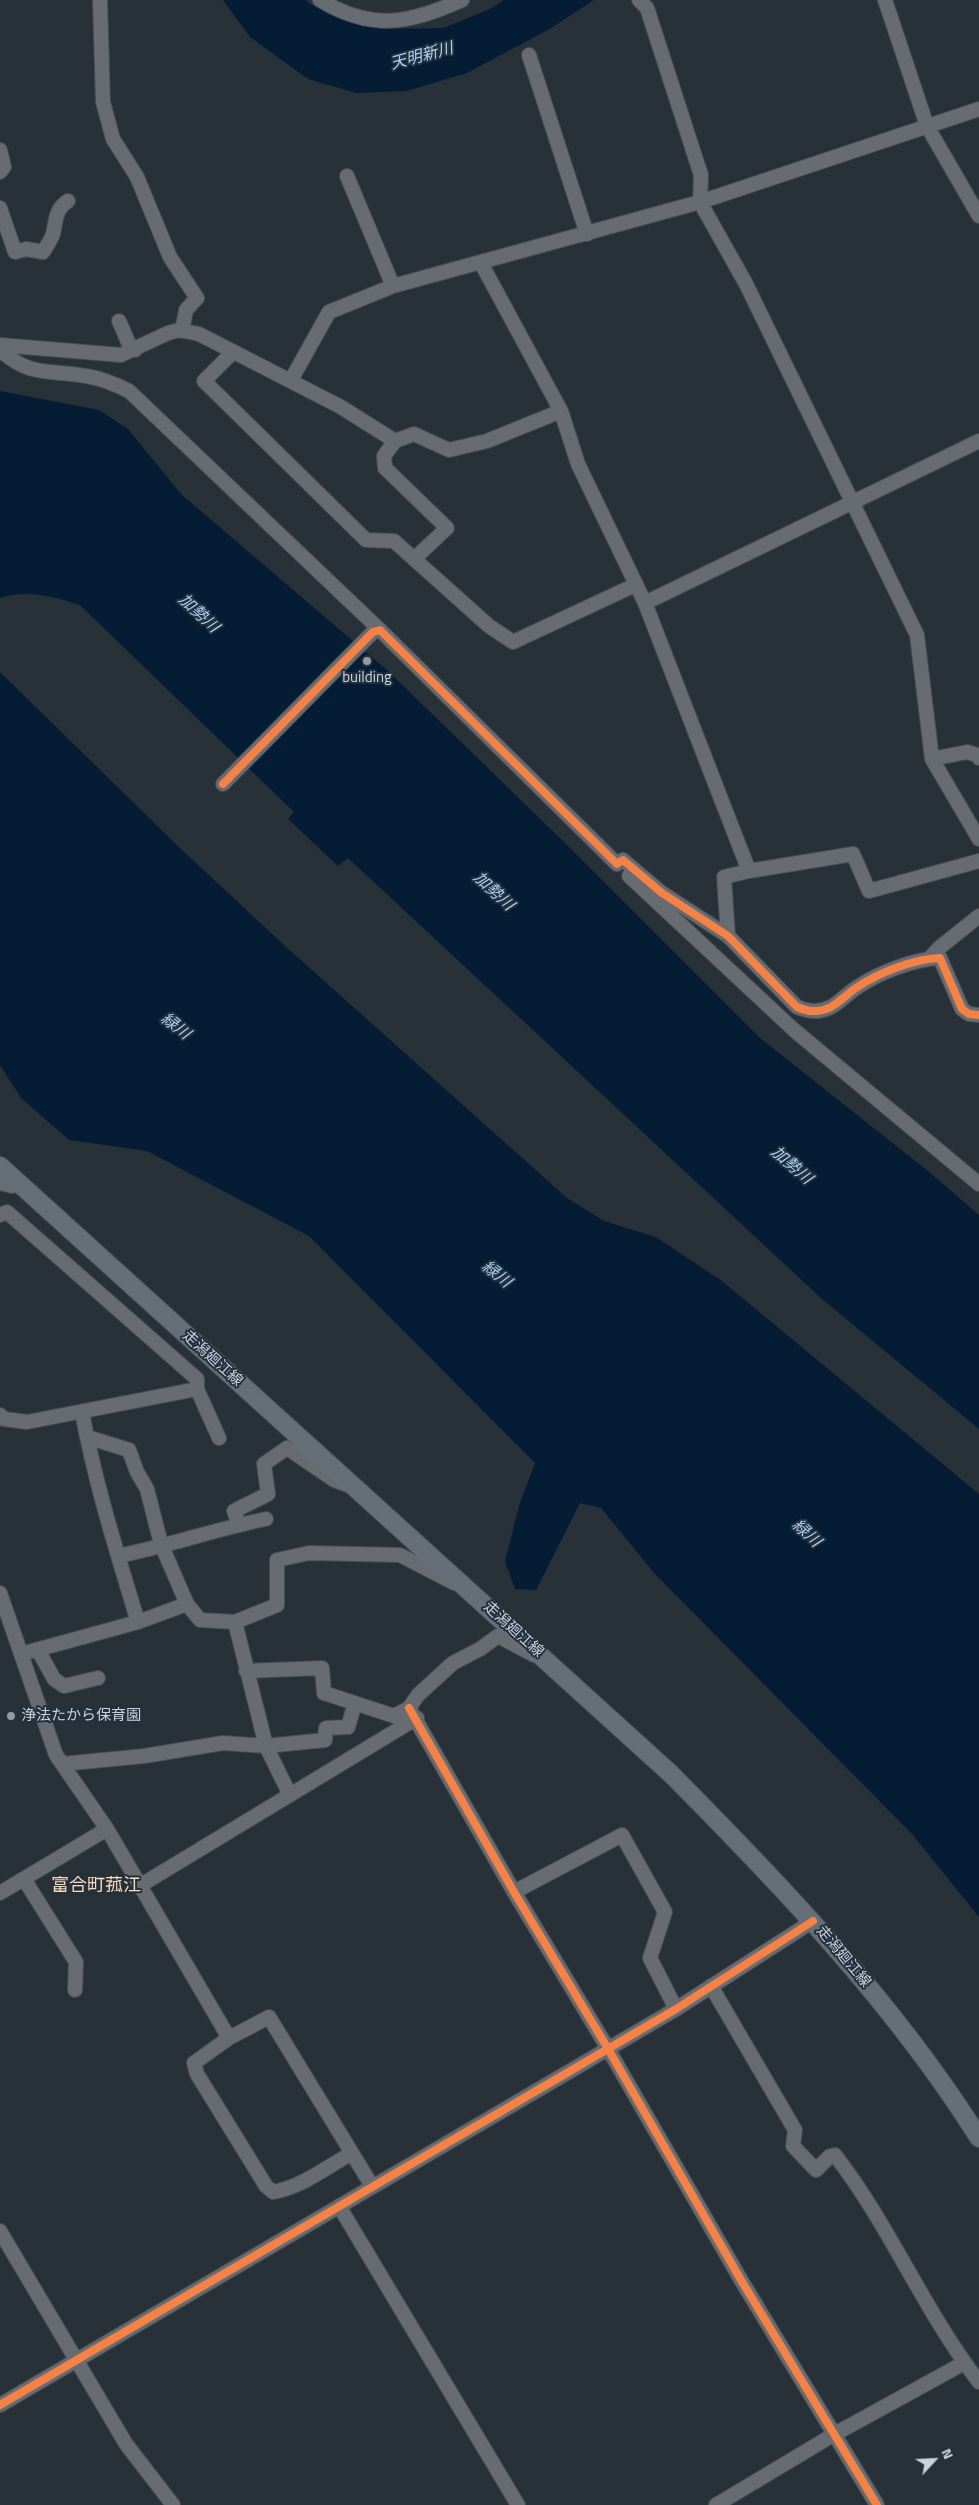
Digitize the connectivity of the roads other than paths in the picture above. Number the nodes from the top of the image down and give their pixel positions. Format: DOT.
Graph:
graph roads {
  1 [pos="100,0"];
  2 [pos="320,0"];
  3 [pos="462,0"];
  4 [pos="639,0"];
  5 [pos="885,0"];
  6 [pos="529,55"];
  7 [pos="979,109"];
  8 [pos="928,126"];
  9 [pos="0,150"];
  10 [pos="0,172"];
  11 [pos="348,176"];
  12 [pos="68,201"];
  13 [pos="700,202"];
  14 [pos="0,208"];
  15 [pos="979,216"];
  16 [pos="587,234"];
  17 [pos="481,263"];
  18 [pos="393,286"];
  19 [pos="119,321"];
  20 [pos="182,331"];
  21 [pos="0,345"];
  22 [pos="132,347"];
  23 [pos="0,350"];
  24 [pos="233,352"];
  25 [pos="291,380"];
  26 [pos="560,411"];
  27 [pos="395,441"];
  28 [pos="979,441"];
  29 [pos="853,503"];
  30 [pos="414,559"];
  31 [pos="635,584"];
  32 [pos="645,603"];
  33 [pos="376,631"];
  34 [pos="979,758"];
  35 [pos="932,759"];
  36 [pos="223,784"];
  37 [pos="979,838"];
  38 [pos="979,861"];
  39 [pos="617,864"];
  40 [pos="749,871"];
  41 [pos="979,916"];
  42 [pos="728,936"];
  43 [pos="930,958"];
  44 [pos="979,1016"];
  45 [pos="0,1166"];
  46 [pos="9,1183"];
  47 [pos="979,1184"];
  48 [pos="0,1215"];
  49 [pos="197,1389"];
  50 [pos="82,1412"];
  51 [pos="0,1415"];
  52 [pos="87,1437"];
  53 [pos="219,1438"];
  54 [pos="353,1486"];
  55 [pos="266,1519"];
  56 [pos="239,1525"];
  57 [pos="162,1547"];
  58 [pos="118,1556"];
  59 [pos="471,1592"];
  60 [pos="0,1593"];
  61 [pos="187,1604"];
  62 [pos="138,1622"];
  63 [pos="235,1622"];
  64 [pos="6,1630"];
  65 [pos="38,1650"];
  66 [pos="21,1654"];
  67 [pos="550,1664"];
  68 [pos="246,1671"];
  69 [pos="98,1678"];
  70 [pos="355,1703"];
  71 [pos="413,1713"];
  72 [pos="266,1746"];
  73 [pos="62,1764"];
  74 [pos="290,1795"];
  75 [pos="107,1829"];
  76 [pos="24,1879"];
  77 [pos="140,1885"];
  78 [pos="514,1892"];
  79 [pos="0,1893"];
  80 [pos="812,1921"];
  81 [pos="712,1986"];
  82 [pos="75,1990"];
  83 [pos="676,2009"];
  84 [pos="229,2038"];
  85 [pos="607,2047"];
  86 [pos="979,2138"];
  87 [pos="352,2153"];
  88 [pos="372,2186"];
  89 [pos="339,2206"];
  90 [pos="0,2231"];
  91 [pos="76,2361"];
  92 [pos="964,2363"];
  93 [pos="979,2382"];
  94 [pos="0,2405"];
  95 [pos="833,2435"];
  96 [pos="173,2505"];
  97 [pos="518,2505"];
  98 [pos="716,2505"];
  99 [pos="877,2505"];
  1 -- 20 [label="street"];
  2 -- 3 [label="street"];
  4 -- 13 [label="street"];
  5 -- 8 [label="street"];
  6 -- 16 [label="street"];
  7 -- 8 [label="street"];
  8 -- 13 [label="street"];
  8 -- 15 [label="street"];
  9 -- 10 [label="street"];
  11 -- 18 [label="street"];
  12 -- 14 [label="street"];
  13 -- 16 [label="street"];
  13 -- 29 [label="street"];
  16 -- 17 [label="street"];
  17 -- 18 [label="street"];
  17 -- 26 [label="street"];
  18 -- 25 [label="street"];
  19 -- 22 [label="street"];
  20 -- 22 [label="street"];
  20 -- 24 [label="street"];
  21 -- 22 [label="street"];
  23 -- 33 [label="street"];
  24 -- 25 [label="street"];
  24 -- 30 [label="street"];
  25 -- 27 [label="street"];
  26 -- 27 [label="street"];
  26 -- 31 [label="street"];
  27 -- 30 [label="street"];
  28 -- 29 [label="street"];
  29 -- 32 [label="street"];
  29 -- 35 [label="street"];
  30 -- 31 [label="street"];
  31 -- 32 [label="street"];
  32 -- 40 [label="street"];
  33 -- 36 [label="street"];
  33 -- 39 [label="street"];
  34 -- 35 [label="street"];
  35 -- 37 [label="street"];
  38 -- 40 [label="street"];
  39 -- 42 [label="street"];
  39 -- 47 [label="street"];
  40 -- 42 [label="street"];
  41 -- 43 [label="street"];
  42 -- 43 [label="street"];
  43 -- 44 [label="street"];
  45 -- 46 [label="main road, 走潟廻江線"];
  46 -- 54 [label="main road, 走潟廻江線"];
  48 -- 49 [label="street"];
  49 -- 50 [label="street"];
  49 -- 53 [label="street"];
  50 -- 51 [label="street"];
  50 -- 52 [label="street"];
  52 -- 57 [label="street"];
  52 -- 58 [label="street"];
  54 -- 56 [label="street"];
  54 -- 59 [label="main road, 走潟廻江線"];
  55 -- 56 [label="street"];
  56 -- 57 [label="street"];
  57 -- 58 [label="street"];
  57 -- 61 [label="street"];
  58 -- 62 [label="street"];
  59 -- 63 [label="street"];
  59 -- 67 [label="main road, 走潟廻江線"];
  60 -- 64 [label="street"];
  61 -- 62 [label="street"];
  61 -- 63 [label="street"];
  62 -- 65 [label="street"];
  63 -- 68 [label="street"];
  64 -- 66 [label="street"];
  65 -- 66 [label="street"];
  65 -- 69 [label="street"];
  66 -- 73 [label="street"];
  67 -- 71 [label="street"];
  67 -- 80 [label="main road, 走潟廻江線"];
  68 -- 70 [label="street"];
  68 -- 72 [label="street"];
  70 -- 71 [label="street"];
  70 -- 72 [label="street"];
  71 -- 74 [label="street"];
  71 -- 78 [label="street"];
  72 -- 73 [label="street"];
  72 -- 74 [label="street"];
  73 -- 75 [label="street"];
  74 -- 77 [label="street"];
  75 -- 76 [label="street"];
  75 -- 77 [label="street"];
  76 -- 79 [label="street"];
  76 -- 82 [label="street"];
  77 -- 84 [label="street"];
  78 -- 83 [label="street"];
  78 -- 85 [label="street"];
  80 -- 81 [label="street"];
  80 -- 86 [label="main road, 走潟廻江線"];
  81 -- 83 [label="street"];
  81 -- 92 [label="street"];
  83 -- 85 [label="street"];
  84 -- 87 [label="street"];
  84 -- 87 [label="street"];
  85 -- 88 [label="street"];
  85 -- 95 [label="street"];
  87 -- 88 [label="street"];
  88 -- 89 [label="street"];
  89 -- 91 [label="street"];
  89 -- 97 [label="street"];
  90 -- 91 [label="street"];
  91 -- 94 [label="street"];
  91 -- 96 [label="street"];
  92 -- 93 [label="street"];
  92 -- 95 [label="street"];
  95 -- 98 [label="street"];
  95 -- 99 [label="street"];
}
